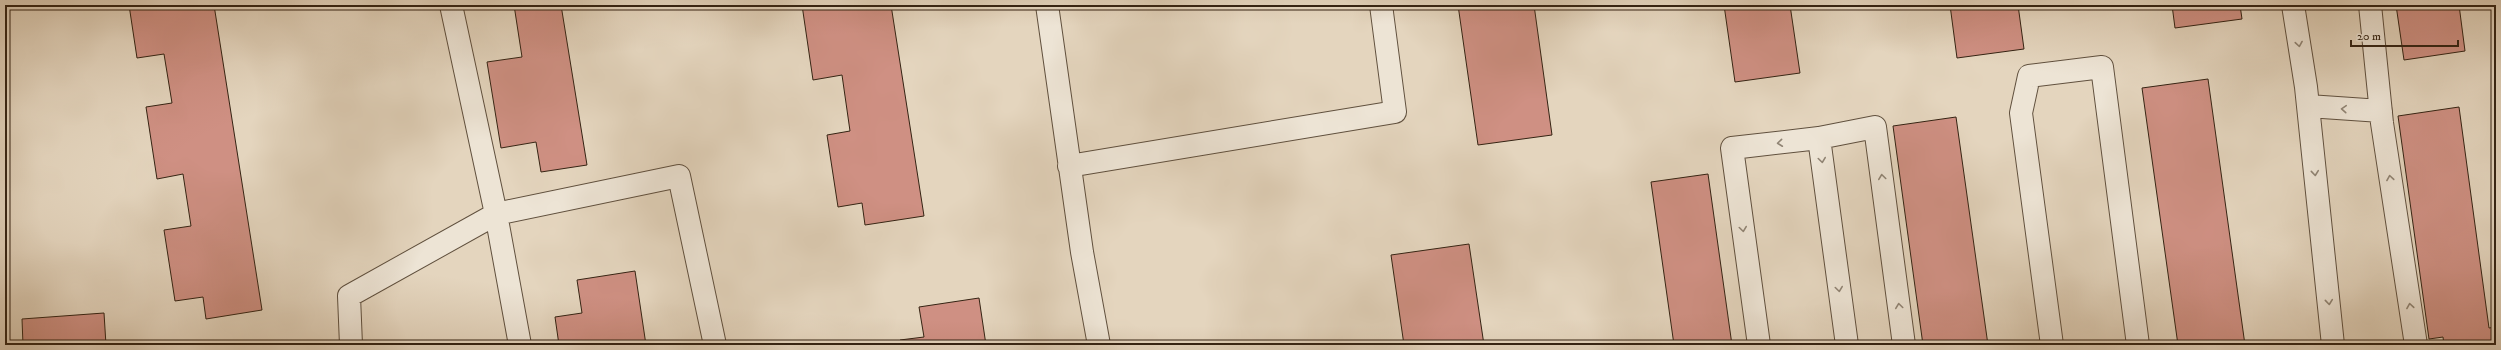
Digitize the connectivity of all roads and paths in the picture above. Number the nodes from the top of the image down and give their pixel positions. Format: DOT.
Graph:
graph roads {
  1 [pos="451,5"];
  2 [pos="1047,5"];
  3 [pos="1381,5"];
  4 [pos="2294,5"];
  5 [pos="2370,5"];
  6 [pos="2308,106"];
  7 [pos="2381,111"];
  8 [pos="1819,138"];
  9 [pos="1070,166"];
  10 [pos="496,214"];
  11 [pos="351,345"];
  12 [pos="520,345"];
  13 [pos="714,345"];
  14 [pos="1099,345"];
  15 [pos="1759,345"];
  16 [pos="1847,345"];
  17 [pos="1904,345"];
  18 [pos="2052,345"];
  19 [pos="2138,345"];
  20 [pos="2334,345"];
  21 [pos="2416,345"];
  1 -- 10 [label="street"];
  2 -- 9 [label="street"];
  3 -- 9 [label="street"];
  4 -- 6 [label="street, one-way"];
  5 -- 7 [label="street"];
  7 -- 6 [label="street, one-way"];
  6 -- 20 [label="street, one-way"];
  21 -- 7 [label="street, one-way"];
  8 -- 15 [label="street, one-way"];
  8 -- 16 [label="street, one-way"];
  17 -- 8 [label="street, one-way"];
  9 -- 14 [label="street"];
  10 -- 11 [label="street"];
  10 -- 12 [label="street"];
  10 -- 13 [label="street"];
  18 -- 19 [label="street"];
}
